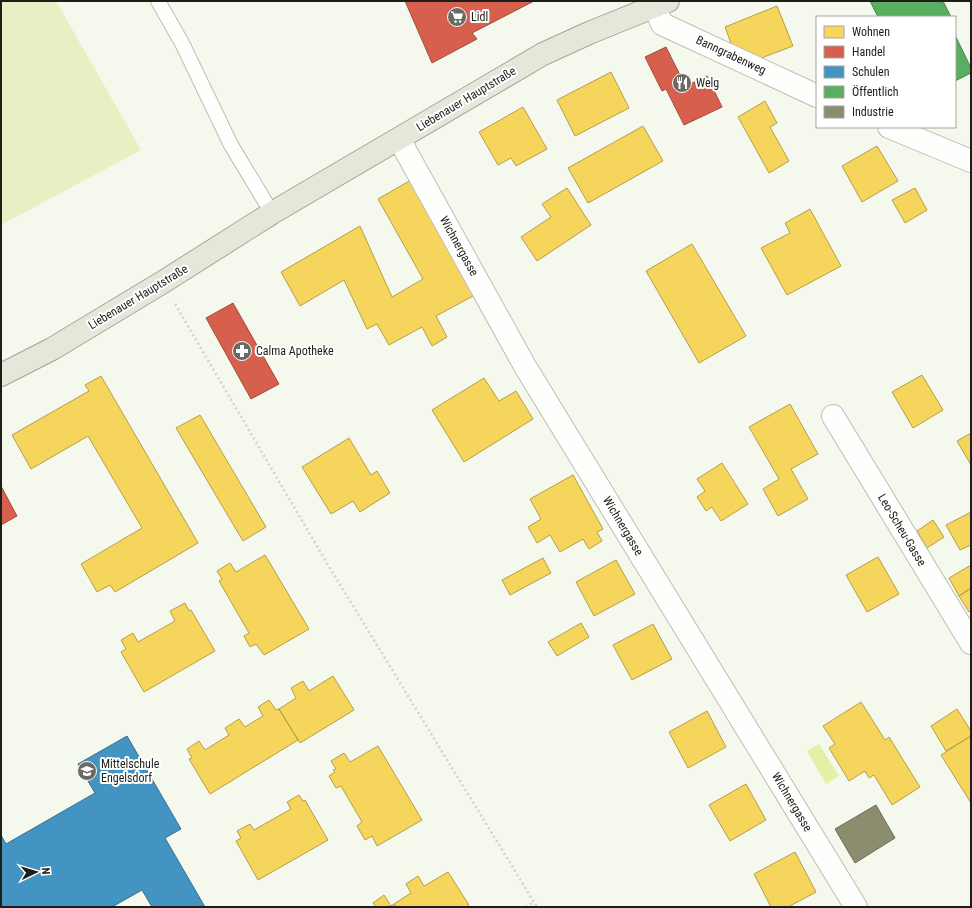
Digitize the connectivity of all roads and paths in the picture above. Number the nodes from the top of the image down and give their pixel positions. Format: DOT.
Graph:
graph roads {
  1 [pos="158,1"];
  2 [pos="661,4"];
  3 [pos="816,96"];
  4 [pos="891,128"];
  5 [pos="399,139"];
  6 [pos="971,161"];
  7 [pos="272,213"];
  8 [pos="163,282"];
  9 [pos="1,375"];
  10 [pos="834,416"];
  11 [pos="971,643"];
  12 [pos="534,902"];
  13 [pos="526,907"];
  14 [pos="537,907"];
  15 [pos="856,907"];
  1 -- 7 [label="lane"];
  2 -- 3 [label="street, Banngrabenweg"];
  2 -- 5 [label="main road, Liebenauer Hauptstraße"];
  4 -- 6 [label="street"];
  5 -- 7 [label="main road, Liebenauer Hauptstraße"];
  5 -- 15 [label="street, Wichnergasse"];
  7 -- 8 [label="main road, Liebenauer Hauptstraße"];
  8 -- 9 [label="main road, Liebenauer Hauptstraße"];
  8 -- 12 [label="path"];
  10 -- 11 [label="street, Leo-Scheu-Gasse"];
  12 -- 13 [label="path"];
  12 -- 14 [label="path"];
}
